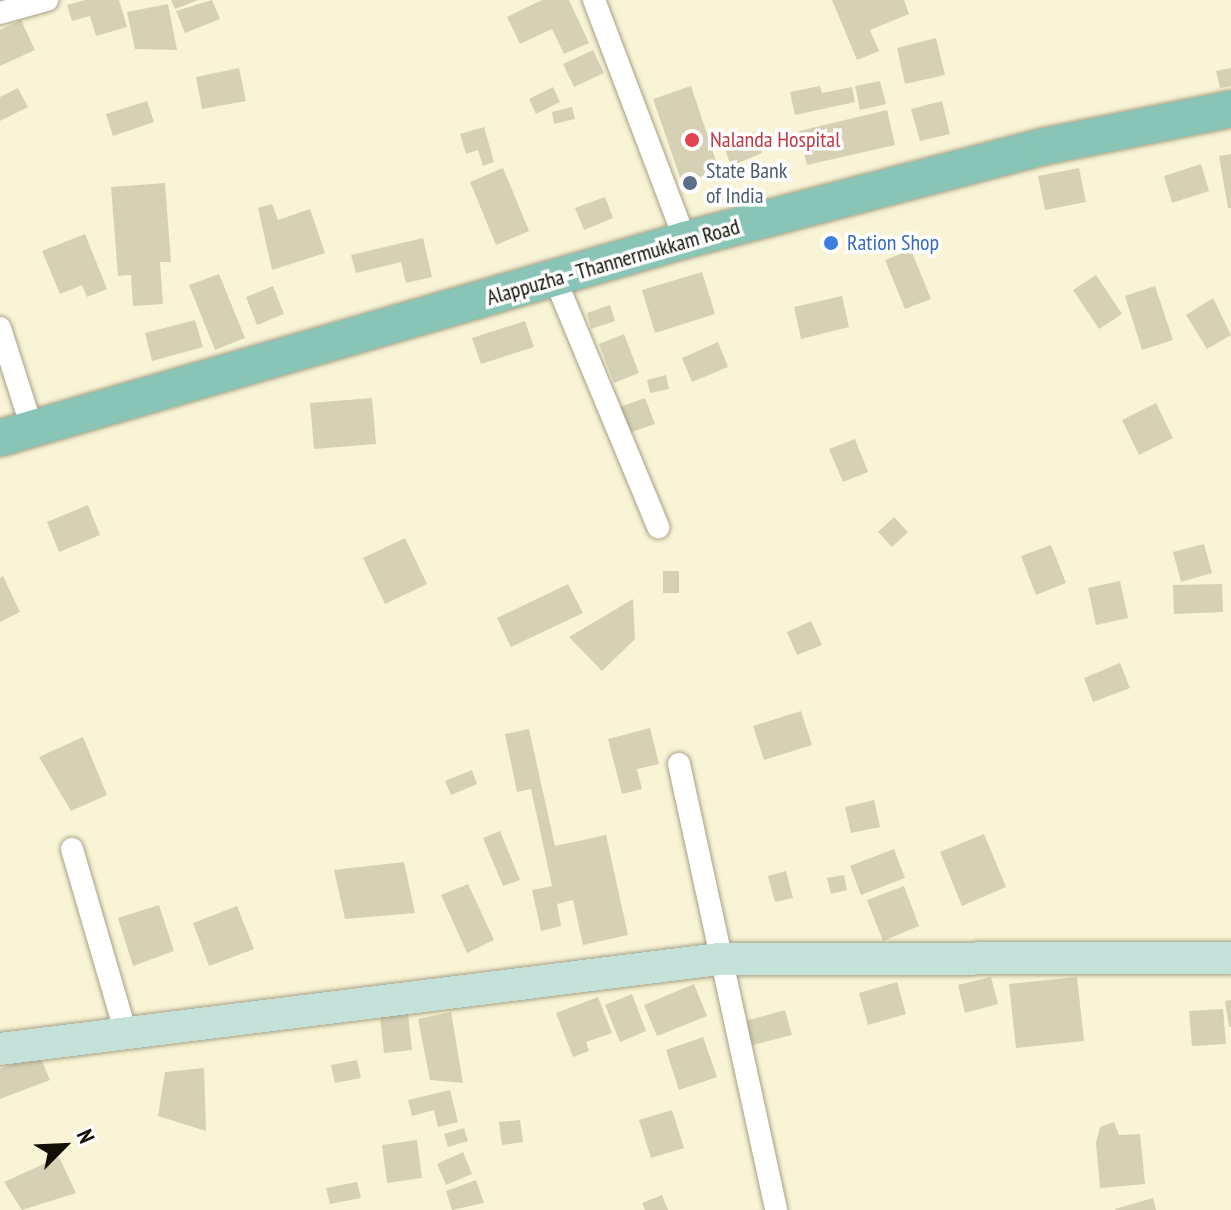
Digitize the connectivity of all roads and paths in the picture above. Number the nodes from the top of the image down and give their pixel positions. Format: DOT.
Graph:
graph roads {
  1 [pos="47,0"];
  2 [pos="594,0"];
  3 [pos="0,13"];
  4 [pos="1231,109"];
  5 [pos="685,240"];
  6 [pos="555,279"];
  7 [pos="0,328"];
  8 [pos="16,433"];
  9 [pos="658,527"];
  10 [pos="679,764"];
  11 [pos="72,849"];
  12 [pos="1231,958"];
  13 [pos="719,959"];
  14 [pos="126,1034"];
  15 [pos="0,1049"];
  16 [pos="776,1210"];
  1 -- 3 [label="street"];
  2 -- 5 [label="street"];
  4 -- 5 [label="main road, Alappuzha - Thannermukkam Road"];
  5 -- 6 [label="main road, Alappuzha - Thannermukkam Road"];
  6 -- 8 [label="main road, Alappuzha - Thannermukkam Road"];
  6 -- 9 [label="street"];
  7 -- 8 [label="street"];
  10 -- 13 [label="street"];
  11 -- 14 [label="street"];
  12 -- 13 [label="main road"];
  13 -- 14 [label="main road"];
  13 -- 16 [label="street"];
  14 -- 15 [label="main road"];
}
